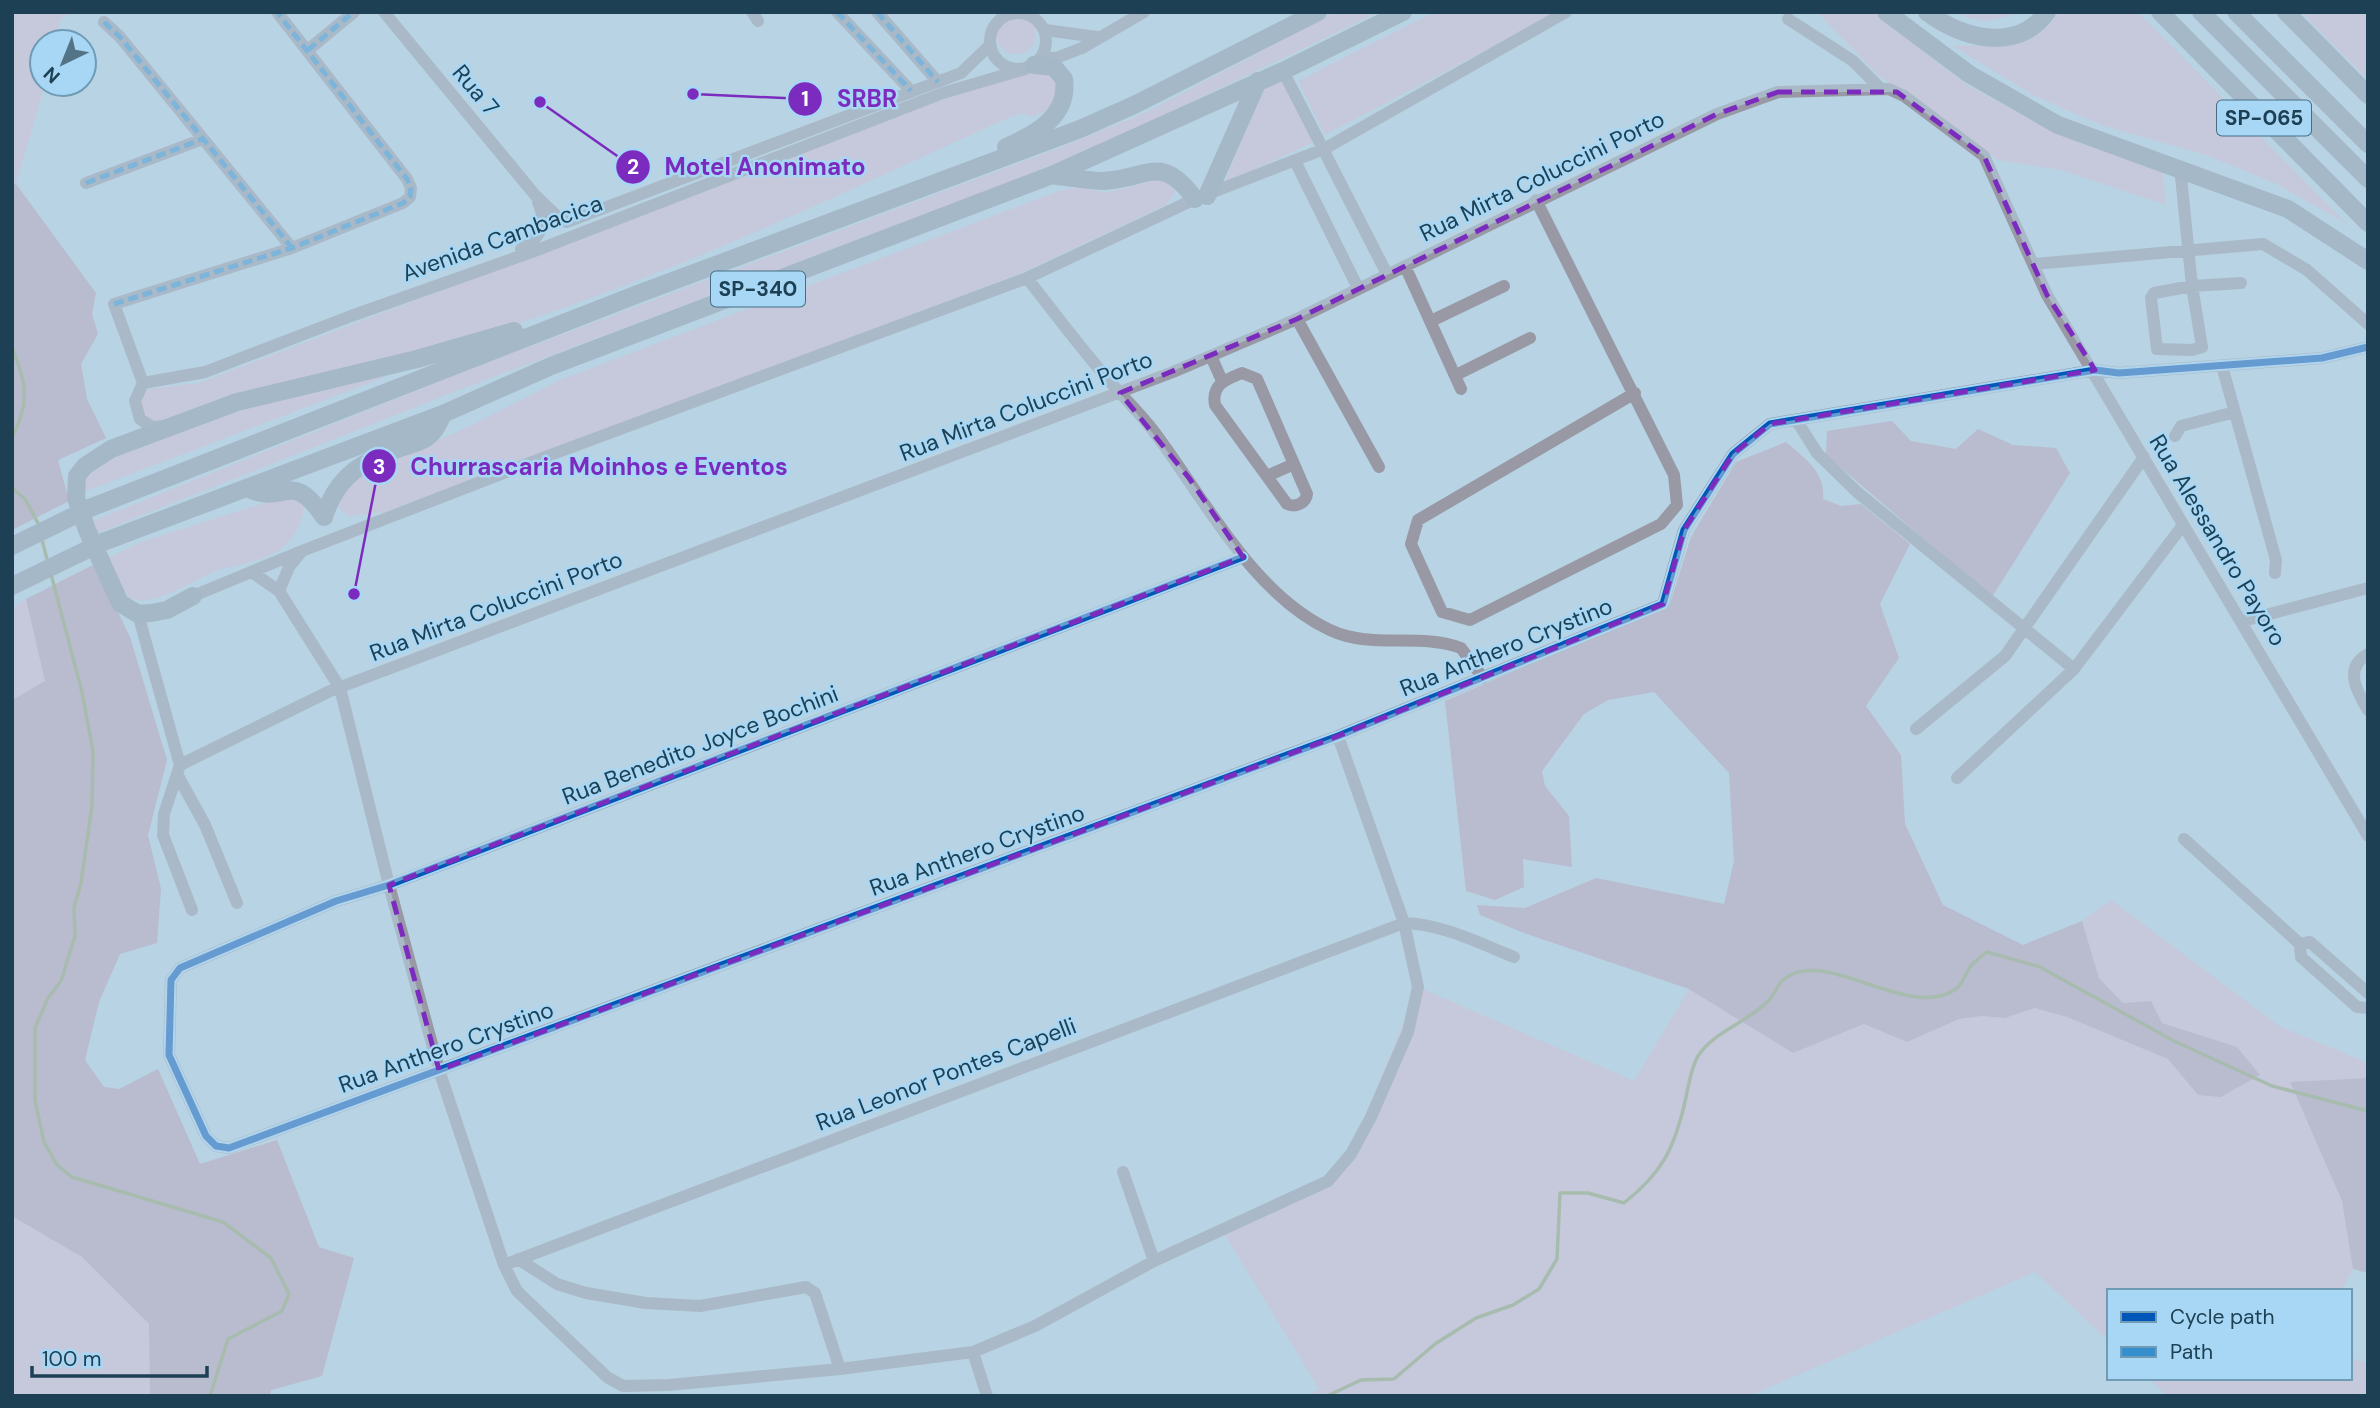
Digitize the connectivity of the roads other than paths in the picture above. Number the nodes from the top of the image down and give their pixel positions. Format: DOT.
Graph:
graph roads {
  1 [pos="278,12"];
  2 [pos="354,12"];
  3 [pos="384,12"];
  4 [pos="837,12"];
  5 [pos="877,12"];
  6 [pos="992,12"];
  7 [pos="1144,12"];
  8 [pos="1318,12"];
  9 [pos="1404,12"];
  10 [pos="1566,12"];
  11 [pos="1886,12"];
  12 [pos="1927,12"];
  13 [pos="2047,12"];
  14 [pos="2160,12"];
  15 [pos="2201,12"];
  16 [pos="2236,12"];
  17 [pos="2286,12"];
  18 [pos="1788,19"];
  19 [pos="104,22"];
  20 [pos="1039,22"];
  21 [pos="993,27"];
  22 [pos="1097,37"];
  23 [pos="990,45"];
  24 [pos="308,50"];
  25 [pos="1034,64"];
  26 [pos="1283,71"];
  27 [pos="938,82"];
  28 [pos="1258,82"];
  29 [pos="1881,89"];
  30 [pos="911,91"];
  31 [pos="2368,95"];
  32 [pos="203,139"];
  33 [pos="2368,144"];
  34 [pos="1324,149"];
  35 [pos="1296,163"];
  36 [pos="2180,167"];
  37 [pos="1052,176"];
  38 [pos="2368,179"];
  39 [pos="86,183"];
  40 [pos="535,195"];
  41 [pos="1201,197"];
  42 [pos="1536,200"];
  43 [pos="2368,223"];
  44 [pos="803,233"];
  45 [pos="292,248"];
  46 [pos="2190,251"];
  47 [pos="2368,261"];
  48 [pos="2034,264"];
  49 [pos="1405,266"];
  50 [pos="485,267"];
  51 [pos="1387,274"];
  52 [pos="1027,278"];
  53 [pos="2241,282"];
  54 [pos="1504,286"];
  55 [pos="2192,286"];
  56 [pos="1358,288"];
  57 [pos="638,294"];
  58 [pos="1297,319"];
  59 [pos="1431,321"];
  60 [pos="2368,324"];
  61 [pos="1530,338"];
  62 [pos="2368,347"];
  63 [pos="1211,356"];
  64 [pos="2222,366"];
  65 [pos="2095,370"];
  66 [pos="1456,374"];
  67 [pos="1222,381"];
  68 [pos="143,383"];
  69 [pos="1461,389"];
  70 [pos="1120,393"];
  71 [pos="1635,393"];
  72 [pos="215,410"];
  73 [pos="2235,412"];
  74 [pos="443,414"];
  75 [pos="1797,421"];
  76 [pos="2175,436"];
  77 [pos="2144,457"];
  78 [pos="1294,464"];
  79 [pos="1380,467"];
  80 [pos="1267,476"];
  81 [pos="247,488"];
  82 [pos="324,517"];
  83 [pos="2183,525"];
  84 [pos="328,541"];
  85 [pos="12,546"];
  86 [pos="302,551"];
  87 [pos="1243,557"];
  88 [pos="253,573"];
  89 [pos="2275,573"];
  90 [pos="12,586"];
  91 [pos="2368,588"];
  92 [pos="279,591"];
  93 [pos="193,596"];
  94 [pos="138,614"];
  95 [pos="2243,621"];
  96 [pos="2024,630"];
  97 [pos="2368,654"];
  98 [pos="2074,669"];
  99 [pos="1483,678"];
  100 [pos="340,688"];
  101 [pos="2368,710"];
  102 [pos="1916,729"];
  103 [pos="1338,736"];
  104 [pos="178,770"];
  105 [pos="1957,778"];
  106 [pos="2368,836"];
  107 [pos="2184,839"];
  108 [pos="389,885"];
  109 [pos="237,903"];
  110 [pos="192,910"];
  111 [pos="1404,923"];
  112 [pos="2300,944"];
  113 [pos="1514,957"];
  114 [pos="2368,993"];
  115 [pos="2368,1008"];
  116 [pos="439,1070"];
  117 [pos="229,1148"];
  118 [pos="1123,1172"];
  119 [pos="518,1259"];
  120 [pos="1154,1261"];
  121 [pos="504,1265"];
  122 [pos="973,1352"];
  123 [pos="840,1369"];
  124 [pos="987,1396"];
  1 -- 24 [label="street"];
  2 -- 24 [label="street"];
  3 -- 40 [label="street, Rua 7"];
  4 -- 30 [label="street"];
  5 -- 27 [label="street"];
  6 -- 21 [label="street"];
  7 -- 22 [label="street, Avenida Cambacica"];
  8 -- 44 [label="highway, SP-340"];
  9 -- 26 [label="highway, SP-340"];
  10 -- 34 [label="street"];
  11 -- 36 [label="highway"];
  12 -- 13 [label="highway"];
  14 -- 43 [label="highway, SP-065"];
  15 -- 38 [label="highway, SP-065"];
  16 -- 33 [label="highway, SP-065"];
  17 -- 31 [label="highway"];
  18 -- 29 [label="street"];
  19 -- 32 [label="street"];
  20 -- 21 [label="street"];
  20 -- 22 [label="street"];
  20 -- 25 [label="street"];
  21 -- 23 [label="street"];
  22 -- 25 [label="street, Avenida Cambacica"];
  23 -- 25 [label="street"];
  23 -- 27 [label="street, Avenida Cambacica"];
  24 -- 45 [label="street"];
  25 -- 44 [label="highway"];
  25 -- 50 [label="street, Avenida Cambacica"];
  26 -- 28 [label="highway, SP-340"];
  26 -- 34 [label="street"];
  27 -- 30 [label="street, Avenida Cambacica"];
  28 -- 37 [label="highway, SP-340"];
  28 -- 41 [label="highway"];
  29 -- 42 [label="street, Rua Mirta Coluccini Porto"];
  29 -- 48 [label="street, Rua Alessandro Payoro"];
  30 -- 40 [label="street, Avenida Cambacica"];
  32 -- 39 [label="street"];
  32 -- 45 [label="street"];
  34 -- 35 [label="street"];
  34 -- 51 [label="street"];
  35 -- 41 [label="street"];
  35 -- 56 [label="street"];
  36 -- 46 [label="street"];
  36 -- 47 [label="highway"];
  37 -- 41 [label="highway"];
  37 -- 74 [label="highway, SP-340"];
  40 -- 50 [label="street"];
  41 -- 52 [label="street"];
  42 -- 49 [label="street, Rua Mirta Coluccini Porto"];
  42 -- 71 [label="street"];
  44 -- 57 [label="highway, SP-340"];
  45 -- 68 [label="street"];
  46 -- 48 [label="street"];
  46 -- 55 [label="street"];
  46 -- 60 [label="street"];
  48 -- 65 [label="street, Rua Alessandro Payoro"];
  49 -- 51 [label="street, Rua Mirta Coluccini Porto"];
  49 -- 59 [label="street"];
  50 -- 68 [label="street, Avenida Cambacica"];
  51 -- 56 [label="street, Rua Mirta Coluccini Porto"];
  52 -- 70 [label="street"];
  52 -- 84 [label="street"];
  53 -- 55 [label="street"];
  54 -- 59 [label="street"];
  55 -- 55 [label="street"];
  56 -- 58 [label="street, Rua Mirta Coluccini Porto"];
  57 -- 72 [label="highway"];
  57 -- 85 [label="highway, SP-340, bridge"];
  58 -- 63 [label="street, Rua Mirta Coluccini Porto"];
  58 -- 79 [label="street"];
  59 -- 66 [label="street"];
  61 -- 66 [label="street"];
  62 -- 64 [label="street"];
  63 -- 67 [label="street"];
  63 -- 70 [label="street, Rua Mirta Coluccini Porto"];
  64 -- 65 [label="street"];
  64 -- 73 [label="street"];
  65 -- 75 [label="street"];
  65 -- 77 [label="street, Rua Alessandro Payoro"];
  66 -- 69 [label="street"];
  67 -- 78 [label="street"];
  67 -- 80 [label="street"];
  68 -- 72 [label="street"];
  70 -- 87 [label="street"];
  70 -- 100 [label="street, Rua Mirta Coluccini Porto"];
  71 -- 71 [label="street"];
  72 -- 94 [label="highway"];
  73 -- 76 [label="street"];
  73 -- 89 [label="street"];
  74 -- 81 [label="highway, SP-340"];
  74 -- 82 [label="highway"];
  75 -- 96 [label="street"];
  75 -- 99 [label="street, Rua Anthero Crystino"];
  77 -- 83 [label="street, Rua Alessandro Payoro"];
  77 -- 96 [label="street"];
  78 -- 80 [label="street"];
  78 -- 80 [label="street"];
  81 -- 82 [label="highway"];
  81 -- 90 [label="highway, SP-340, bridge"];
  82 -- 84 [label="street"];
  83 -- 95 [label="street, Rua Alessandro Payoro"];
  83 -- 98 [label="street"];
  84 -- 86 [label="street"];
  86 -- 88 [label="street"];
  86 -- 92 [label="street"];
  87 -- 99 [label="street"];
  87 -- 108 [label="street, Rua Benedito Joyce Bochini"];
  88 -- 92 [label="street"];
  88 -- 93 [label="street"];
  91 -- 95 [label="street"];
  92 -- 100 [label="street"];
  93 -- 94 [label="highway"];
  94 -- 104 [label="street"];
  95 -- 106 [label="street, Rua Alessandro Payoro"];
  96 -- 98 [label="street"];
  96 -- 102 [label="street"];
  97 -- 101 [label="street"];
  98 -- 105 [label="street"];
  99 -- 103 [label="street, Rua Anthero Crystino"];
  100 -- 104 [label="street, Rua Mirta Coluccini Porto"];
  100 -- 108 [label="street"];
  103 -- 111 [label="street"];
  103 -- 116 [label="street, Rua Anthero Crystino"];
  104 -- 109 [label="street"];
  104 -- 110 [label="street"];
  107 -- 112 [label="street"];
  108 -- 116 [label="street"];
  108 -- 117 [label="street, Rua Benedito Joyce Bochini"];
  111 -- 113 [label="street"];
  111 -- 119 [label="street, Rua Leonor Pontes Capelli"];
  111 -- 120 [label="street"];
  112 -- 114 [label="street"];
  112 -- 115 [label="street"];
  116 -- 117 [label="street, Rua Anthero Crystino"];
  116 -- 121 [label="street"];
  118 -- 120 [label="street"];
  119 -- 121 [label="street, Rua Leonor Pontes Capelli"];
  119 -- 123 [label="street"];
  120 -- 122 [label="street"];
  121 -- 123 [label="street"];
  122 -- 123 [label="street"];
  122 -- 124 [label="street"];
}
